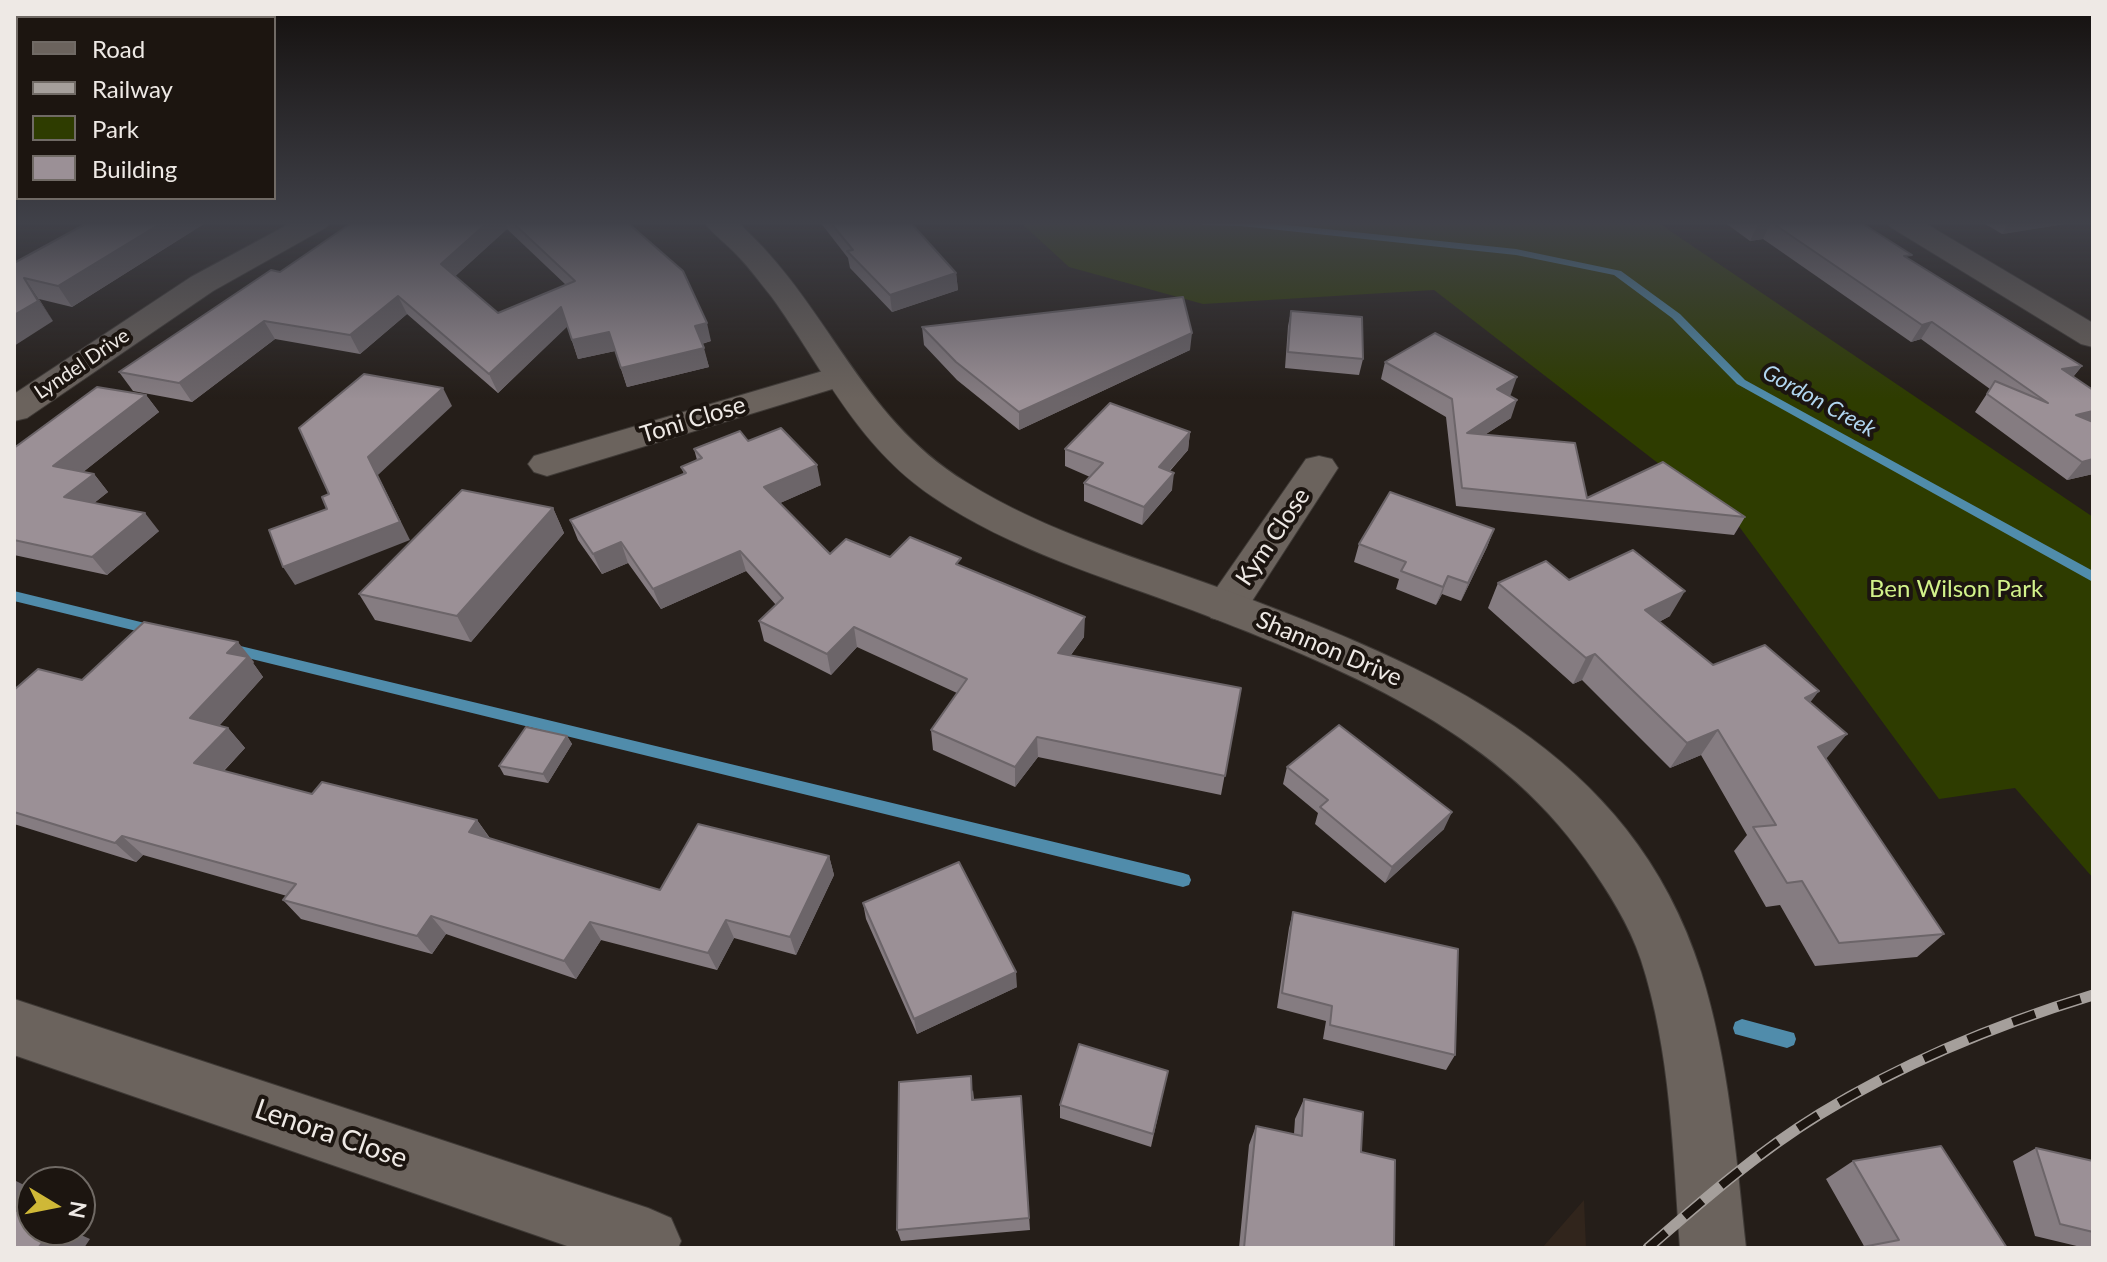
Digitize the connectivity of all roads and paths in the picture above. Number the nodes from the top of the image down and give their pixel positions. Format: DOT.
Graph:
graph roads {
  1 [pos="208,281"];
  2 [pos="772,281"];
  3 [pos="2000,281"];
  4 [pos="2093,337"];
  5 [pos="840,376"];
  6 [pos="14,410"];
  7 [pos="547,464"];
  8 [pos="1319,468"];
  9 [pos="1226,607"];
  10 [pos="14,1027"];
  11 [pos="648,1241"];
  12 [pos="1713,1248"];
  1 -- 6 [label="street, Lyndel Drive"];
  2 -- 5 [label="street, Shannon Drive"];
  3 -- 4 [label="street"];
  5 -- 7 [label="street, Toni Close"];
  5 -- 9 [label="street, Shannon Drive"];
  8 -- 9 [label="street, Kym Close"];
  9 -- 12 [label="street, Shannon Drive"];
  10 -- 11 [label="street, Lenora Close"];
}
